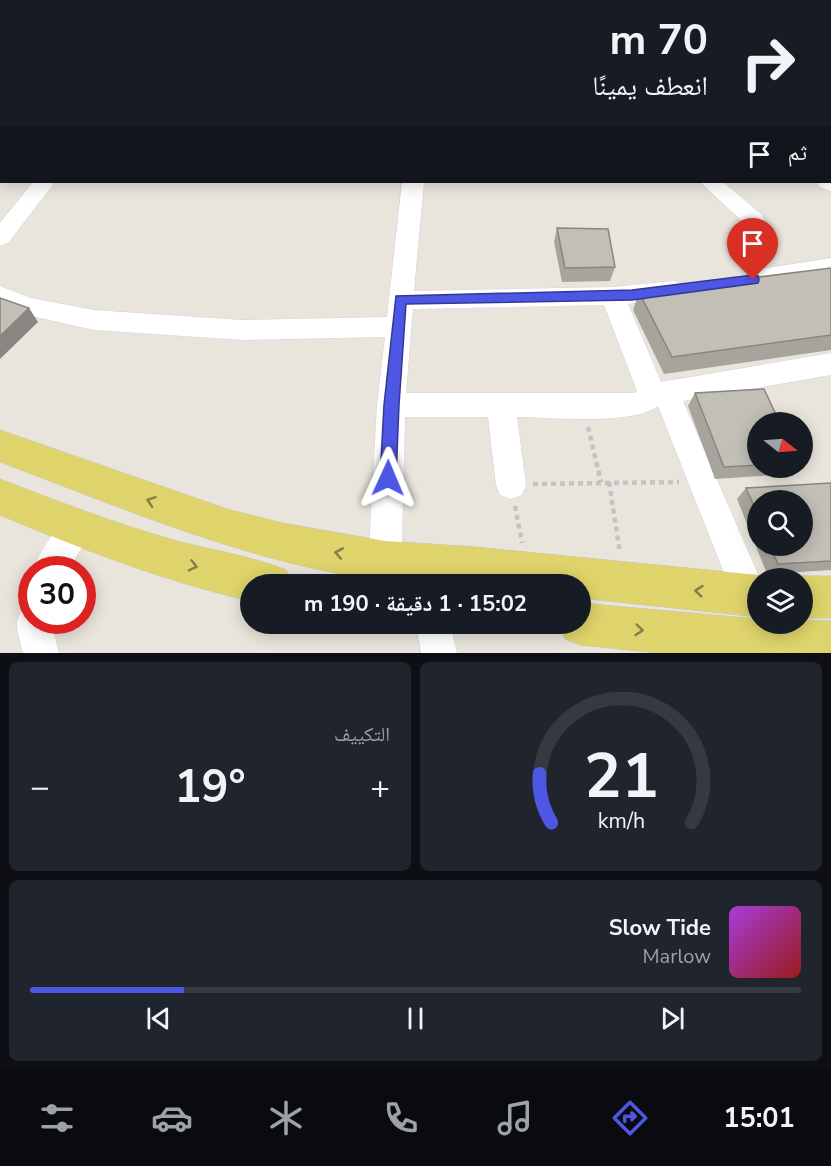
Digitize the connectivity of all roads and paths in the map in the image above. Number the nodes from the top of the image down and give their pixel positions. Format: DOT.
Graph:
graph roads {
  1 [pos="43,183"];
  2 [pos="413,183"];
  3 [pos="712,183"];
  4 [pos="754,220"];
  5 [pos="0,238"];
  6 [pos="831,266"];
  7 [pos="742,281"];
  8 [pos="696,287"];
  9 [pos="0,295"];
  10 [pos="613,296"];
  11 [pos="400,300"];
  12 [pos="397,327"];
  13 [pos="831,364"];
  14 [pos="659,394"];
  15 [pos="391,405"];
  16 [pos="501,405"];
  17 [pos="583,406"];
  18 [pos="0,446"];
  19 [pos="601,482"];
  20 [pos="609,482"];
  21 [pos="703,482"];
  22 [pos="511,485"];
  23 [pos="0,496"];
  24 [pos="78,528"];
  25 [pos="59,556"];
  26 [pos="385,573"];
  27 [pos="527,573"];
  28 [pos="402,574"];
  29 [pos="496,574"];
  30 [pos="240,577"];
  31 [pos="747,580"];
  32 [pos="625,583"];
  33 [pos="747,595"];
  34 [pos="813,597"];
  35 [pos="831,597"];
  36 [pos="591,625"];
  37 [pos="35,634"];
  38 [pos="435,634"];
  39 [pos="831,644"];
  40 [pos="41,653"];
  41 [pos="439,653"];
  1 -- 5 [label="street"];
  2 -- 11 [label="street"];
  3 -- 4 [label="street"];
  6 -- 7 [label="street"];
  8 -- 10 [label="street"];
  9 -- 12 [label="street"];
  10 -- 11 [label="street"];
  10 -- 14 [label="street"];
  11 -- 12 [label="street"];
  12 -- 15 [label="street"];
  13 -- 14 [label="street"];
  14 -- 17 [label="street"];
  14 -- 21 [label="street"];
  15 -- 16 [label="street"];
  15 -- 26 [label="street"];
  16 -- 17 [label="street"];
  16 -- 22 [label="street"];
  17 -- 19 [label="path"];
  26 -- 18 [label="main road, one-way"];
  19 -- 20 [label="path"];
  19 -- 22 [label="path"];
  20 -- 21 [label="path"];
  20 -- 32 [label="path"];
  21 -- 31 [label="street"];
  22 -- 27 [label="path"];
  23 -- 24 [label="main road"];
  24 -- 25 [label="street"];
  24 -- 30 [label="main road, one-way"];
  26 -- 28 [label="main road"];
  27 -- 29 [label="main road"];
  27 -- 32 [label="main road"];
  33 -- 32 [label="main road, one-way"];
  34 -- 35 [label="main road"];
  36 -- 39 [label="main road, one-way"];
  37 -- 40 [label="street"];
  38 -- 41 [label="street"];
}
